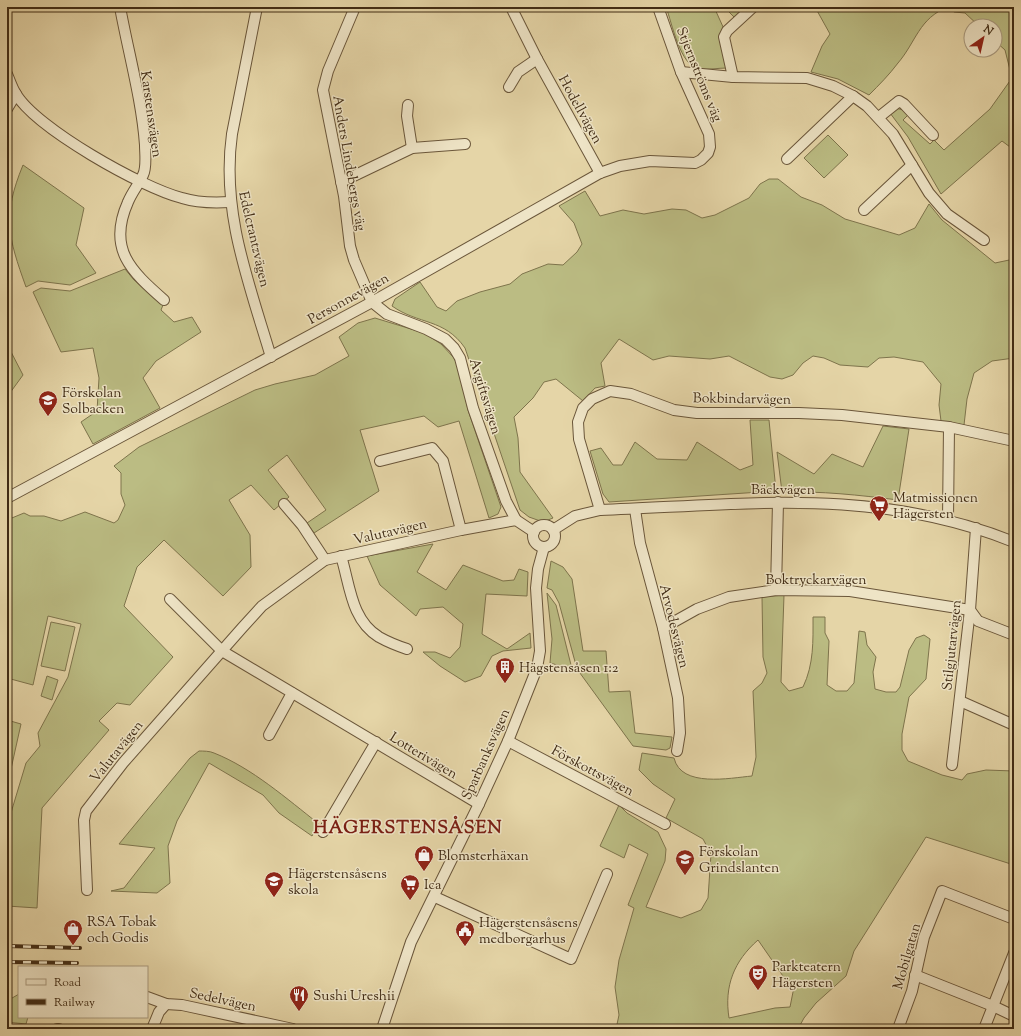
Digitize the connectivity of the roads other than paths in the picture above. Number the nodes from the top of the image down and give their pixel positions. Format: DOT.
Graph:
graph roads {
  1 [pos="120,7"];
  2 [pos="257,7"];
  3 [pos="356,7"];
  4 [pos="511,7"];
  5 [pos="658,7"];
  6 [pos="753,7"];
  7 [pos="537,59"];
  8 [pos="681,72"];
  9 [pos="7,74"];
  10 [pos="733,77"];
  11 [pos="509,87"];
  12 [pos="16,94"];
  13 [pos="853,96"];
  14 [pos="408,105"];
  15 [pos="7,109"];
  16 [pos="878,117"];
  17 [pos="933,135"];
  18 [pos="465,144"];
  19 [pos="412,148"];
  20 [pos="708,153"];
  21 [pos="787,159"];
  22 [pos="912,165"];
  23 [pos="600,173"];
  24 [pos="139,182"];
  25 [pos="341,182"];
  26 [pos="230,202"];
  27 [pos="864,210"];
  28 [pos="984,240"];
  29 [pos="164,300"];
  30 [pos="372,302"];
  31 [pos="271,357"];
  32 [pos="949,427"];
  33 [pos="1014,441"];
  34 [pos="380,461"];
  35 [pos="7,498"];
  36 [pos="778,502"];
  37 [pos="284,504"];
  38 [pos="635,509"];
  39 [pos="600,510"];
  40 [pos="948,519"];
  41 [pos="516,520"];
  42 [pos="976,528"];
  43 [pos="461,530"];
  44 [pos="553,530"];
  45 [pos="534,532"];
  46 [pos="1014,542"];
  47 [pos="544,547"];
  48 [pos="341,556"];
  49 [pos="325,560"];
  50 [pos="776,590"];
  51 [pos="170,599"];
  52 [pos="970,610"];
  53 [pos="663,628"];
  54 [pos="1014,635"];
  55 [pos="407,649"];
  56 [pos="222,651"];
  57 [pos="292,693"];
  58 [pos="960,701"];
  59 [pos="1014,725"];
  60 [pos="269,734"];
  61 [pos="508,741"];
  62 [pos="376,742"];
  63 [pos="677,751"];
  64 [pos="952,765"];
  65 [pos="479,804"];
  66 [pos="665,824"];
  67 [pos="323,832"];
  68 [pos="607,874"];
  69 [pos="87,890"];
  70 [pos="435,897"];
  71 [pos="1014,919"];
  72 [pos="1014,954"];
  73 [pos="915,975"];
  74 [pos="148,997"];
  75 [pos="166,1004"];
  76 [pos="993,1006"];
  77 [pos="1014,1016"];
  78 [pos="280,1028"];
  79 [pos="152,1029"];
  80 [pos="293,1029"];
  81 [pos="382,1029"];
  82 [pos="898,1029"];
  83 [pos="984,1029"];
  1 -- 24 [label="street, Karstensvägen"];
  2 -- 26 [label="street, Edelcrantzvägen"];
  3 -- 25 [label="street, Anders Lindebergs väg"];
  4 -- 7 [label="street, Hodellvägen"];
  5 -- 8 [label="street, Stjernströms väg"];
  6 -- 10 [label="street"];
  7 -- 11 [label="street"];
  7 -- 23 [label="street, Hodellvägen"];
  8 -- 10 [label="street"];
  8 -- 20 [label="street, Stjernströms väg"];
  9 -- 12 [label="street"];
  10 -- 13 [label="street"];
  12 -- 15 [label="street"];
  12 -- 24 [label="street"];
  13 -- 16 [label="street"];
  13 -- 21 [label="street"];
  14 -- 19 [label="street"];
  16 -- 17 [label="street"];
  16 -- 22 [label="street"];
  18 -- 19 [label="street"];
  19 -- 25 [label="street"];
  20 -- 23 [label="street, Personnevägen"];
  22 -- 27 [label="street"];
  22 -- 28 [label="street"];
  23 -- 30 [label="street, Personnevägen"];
  24 -- 26 [label="street"];
  24 -- 29 [label="street, Karstensvägen"];
  25 -- 30 [label="street, Anders Lindebergs väg"];
  26 -- 31 [label="street, Edelcrantzvägen"];
  30 -- 31 [label="street, Personnevägen"];
  30 -- 41 [label="street, Avgiftsvägen"];
  31 -- 35 [label="street, Personnevägen"];
  32 -- 33 [label="street, Bokbindarvägen"];
  32 -- 39 [label="street, Bokbindarvägen"];
  32 -- 40 [label="street"];
  34 -- 43 [label="street"];
  36 -- 38 [label="street, Bäckvägen"];
  36 -- 40 [label="street, Bäckvägen"];
  36 -- 50 [label="street"];
  37 -- 49 [label="street"];
  38 -- 39 [label="street, Bäckvägen"];
  38 -- 53 [label="street, Arvodesvägen"];
  39 -- 44 [label="street, Bäckvägen"];
  40 -- 42 [label="street, Bäckvägen"];
  41 -- 43 [label="street, Valutavägen"];
  41 -- 45 [label="street"];
  42 -- 46 [label="street, Bäckvägen"];
  42 -- 52 [label="street, Stilgjutarvägen"];
  43 -- 48 [label="street, Valutavägen"];
  44 -- 45 [label="street"];
  44 -- 47 [label="street"];
  45 -- 47 [label="street"];
  47 -- 61 [label="street, Sparbanksvägen"];
  48 -- 49 [label="street, Valutavägen"];
  48 -- 55 [label="street"];
  49 -- 56 [label="street, Valutavägen"];
  50 -- 52 [label="street, Boktryckarvägen"];
  50 -- 53 [label="street, Boktryckarvägen"];
  51 -- 56 [label="street"];
  52 -- 54 [label="street"];
  52 -- 58 [label="street, Stilgjutarvägen"];
  53 -- 63 [label="street, Arvodesvägen"];
  56 -- 57 [label="street, Lotterivägen"];
  56 -- 69 [label="street, Valutavägen"];
  57 -- 60 [label="street"];
  57 -- 62 [label="street, Lotterivägen"];
  58 -- 59 [label="street"];
  58 -- 64 [label="street, Stilgjutarvägen"];
  61 -- 65 [label="street, Sparbanksvägen"];
  61 -- 66 [label="street, Förskottsvägen"];
  62 -- 65 [label="street, Lotterivägen"];
  62 -- 67 [label="street, Lotterivägen"];
  65 -- 70 [label="street, Sparbanksvägen"];
  68 -- 70 [label="street"];
  70 -- 81 [label="street, Sparbanksvägen"];
  71 -- 73 [label="street, Mobilgatan"];
  72 -- 76 [label="street"];
  73 -- 76 [label="street"];
  73 -- 82 [label="street, Mobilgatan"];
  74 -- 75 [label="street, Sedelvägen"];
  75 -- 78 [label="street, Sedelvägen"];
  75 -- 79 [label="street"];
  76 -- 77 [label="street"];
  76 -- 83 [label="street"];
  78 -- 80 [label="street, Sedelvägen"];
}
